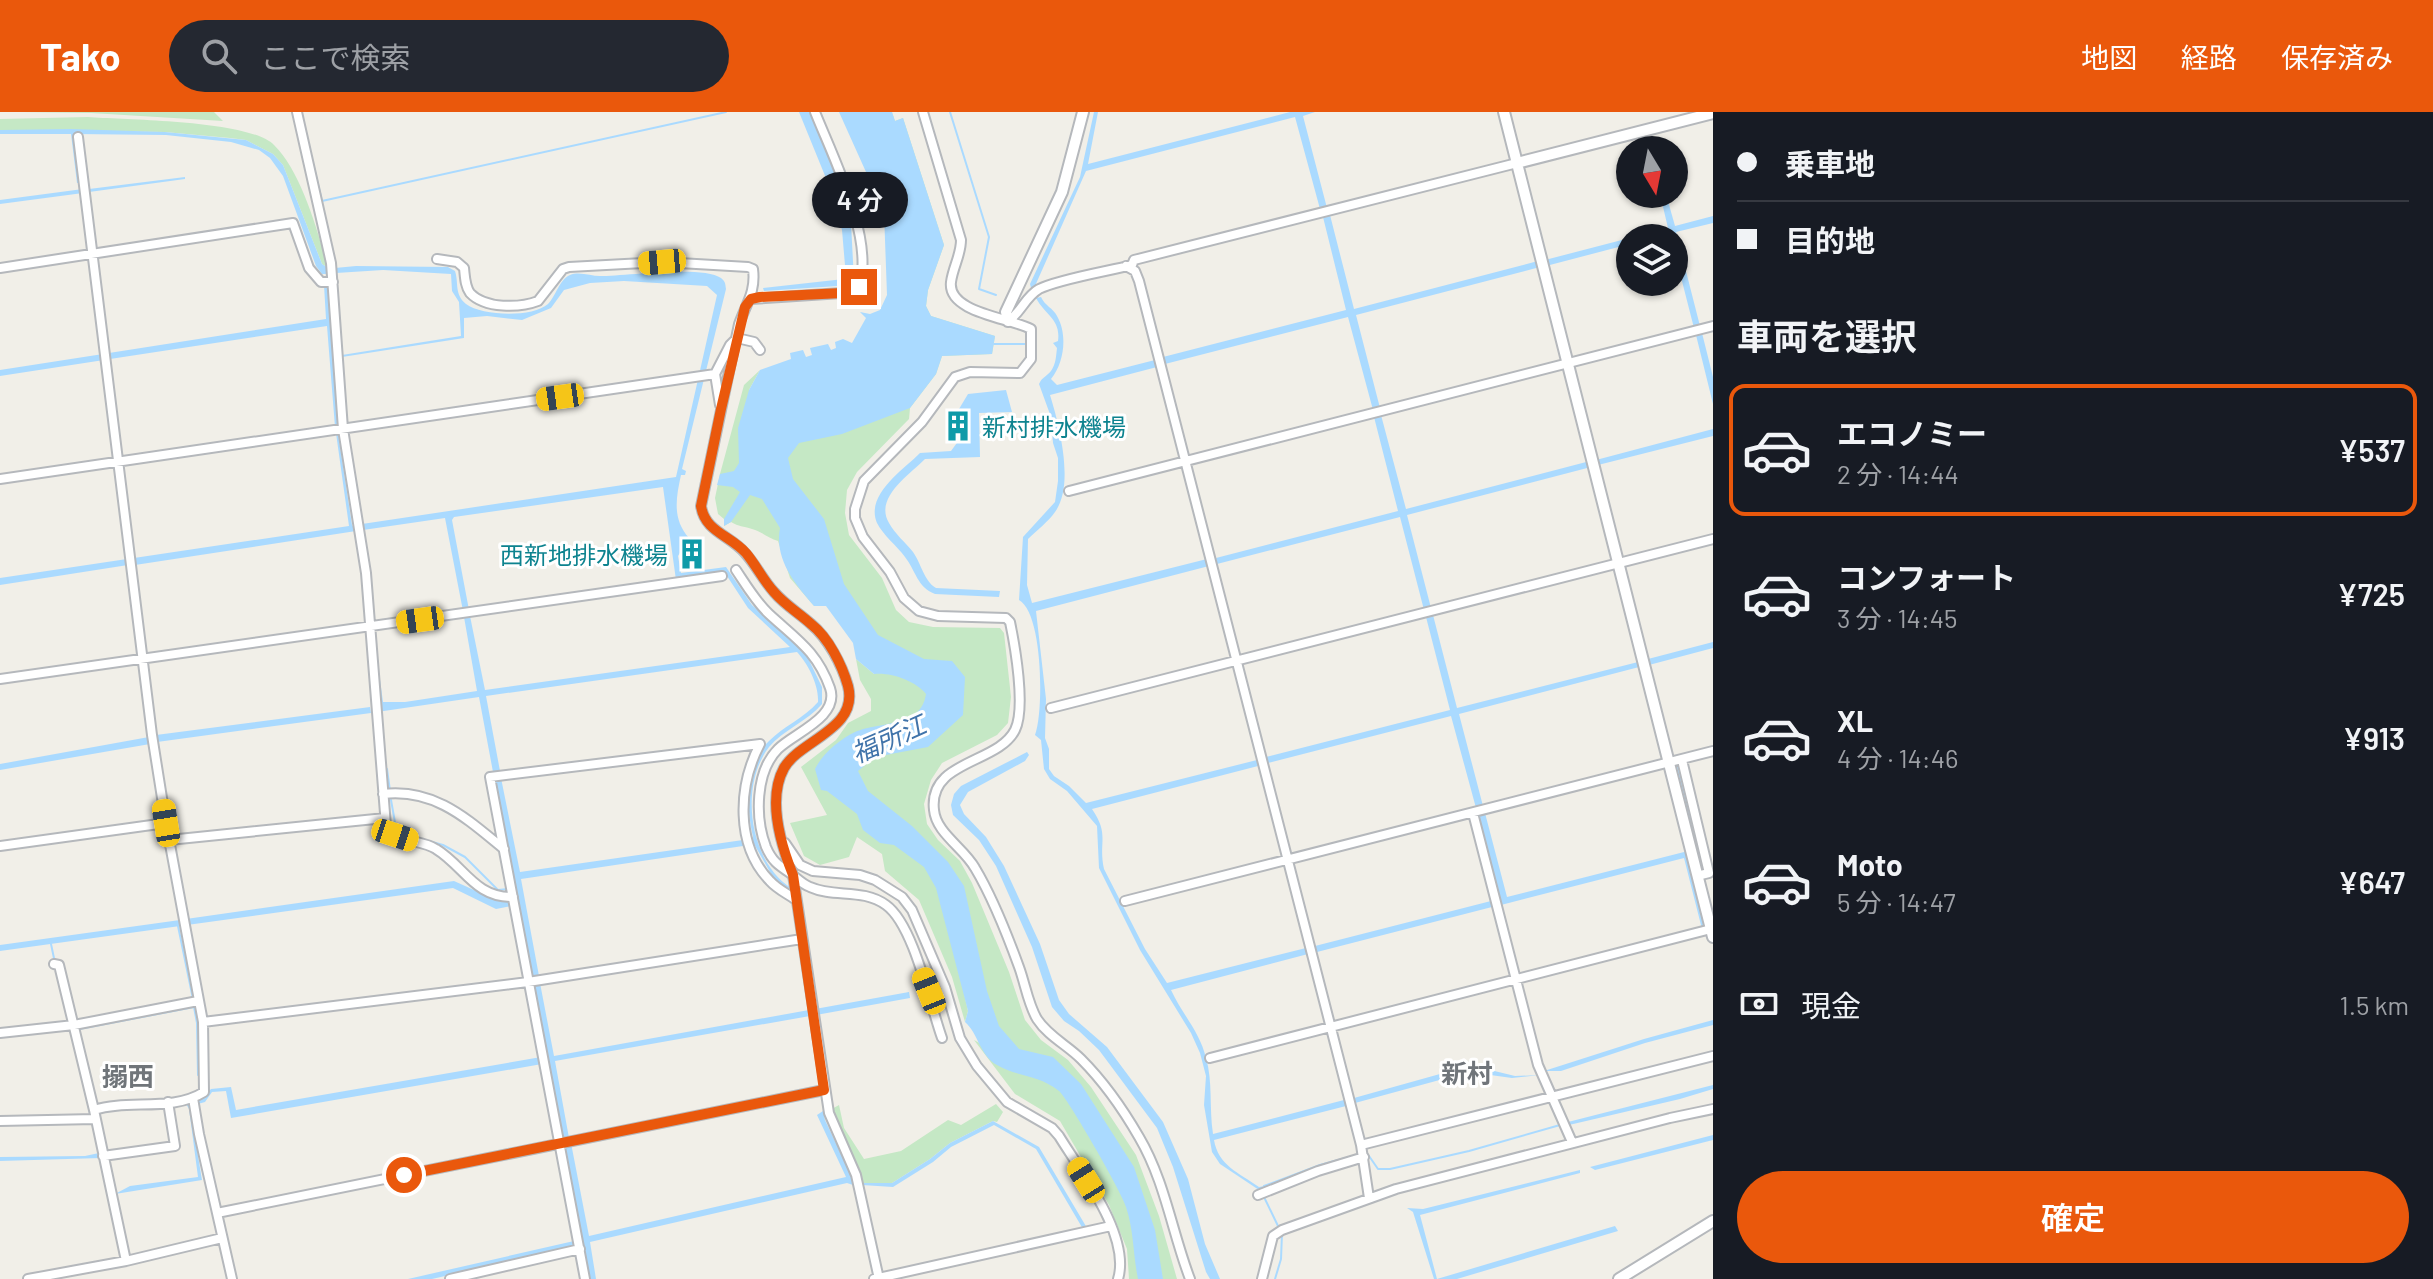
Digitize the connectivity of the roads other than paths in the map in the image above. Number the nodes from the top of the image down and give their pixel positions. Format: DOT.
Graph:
graph roads {
  1 [pos="297,112"];
  2 [pos="815,112"];
  3 [pos="923,112"];
  4 [pos="1083,112"];
  5 [pos="1504,112"];
  6 [pos="1713,113"];
  7 [pos="78,137"];
  8 [pos="1517,163"];
  9 [pos="93,254"];
  10 [pos="437,259"];
  11 [pos="1126,266"];
  12 [pos="0,268"];
  13 [pos="333,282"];
  14 [pos="751,299"];
  15 [pos="1008,321"];
  16 [pos="1713,326"];
  17 [pos="737,338"];
  18 [pos="760,350"];
  19 [pos="1568,363"];
  20 [pos="715,374"];
  21 [pos="721,409"];
  22 [pos="343,429"];
  23 [pos="119,462"];
  24 [pos="1185,462"];
  25 [pos="0,479"];
  26 [pos="1069,491"];
  27 [pos="1713,539"];
  28 [pos="1619,563"];
  29 [pos="736,570"];
  30 [pos="722,576"];
  31 [pos="368,627"];
  32 [pos="144,658"];
  33 [pos="1237,661"];
  34 [pos="0,679"];
  35 [pos="1051,708"];
  36 [pos="1713,751"];
  37 [pos="1676,761"];
  38 [pos="383,794"];
  39 [pos="1473,813"];
  40 [pos="385,818"];
  41 [pos="166,823"];
  42 [pos="782,839"];
  43 [pos="169,840"];
  44 [pos="0,846"];
  45 [pos="504,850"];
  46 [pos="1287,859"];
  47 [pos="793,875"];
  48 [pos="513,897"];
  49 [pos="796,900"];
  50 [pos="1125,901"];
  51 [pos="1709,906"];
  52 [pos="1712,933"];
  53 [pos="802,939"];
  54 [pos="56,964"];
  55 [pos="1515,980"];
  56 [pos="528,982"];
  57 [pos="198,1001"];
  58 [pos="203,1022"];
  59 [pos="74,1025"];
  60 [pos="1331,1026"];
  61 [pos="0,1033"];
  62 [pos="942,1038"];
  63 [pos="1713,1056"];
  64 [pos="1210,1058"];
  65 [pos="824,1090"];
  66 [pos="1554,1097"];
  67 [pos="193,1098"];
  68 [pos="168,1102"];
  69 [pos="1713,1109"];
  70 [pos="95,1114"];
  71 [pos="0,1121"];
  72 [pos="1572,1142"];
  73 [pos="560,1143"];
  74 [pos="1361,1145"];
  75 [pos="103,1156"];
  76 [pos="1364,1157"];
  77 [pos="1261,1193"];
  78 [pos="1369,1198"];
  79 [pos="217,1213"];
  80 [pos="1713,1221"];
  81 [pos="1111,1226"];
  82 [pos="222,1238"];
  83 [pos="580,1249"];
  84 [pos="126,1261"];
  85 [pos="28,1279"];
  86 [pos="232,1279"];
  87 [pos="450,1279"];
  88 [pos="585,1279"];
  89 [pos="877,1279"];
  90 [pos="1118,1279"];
  91 [pos="1190,1279"];
  92 [pos="1262,1279"];
  93 [pos="1619,1279"];
  1 -- 13 [label="street"];
  2 -- 14 [label="street"];
  3 -- 15 [label="street"];
  4 -- 15 [label="street"];
  5 -- 8 [label="street"];
  6 -- 8 [label="street"];
  7 -- 9 [label="street"];
  8 -- 11 [label="street"];
  8 -- 19 [label="street"];
  9 -- 12 [label="street"];
  9 -- 13 [label="street"];
  9 -- 23 [label="street"];
  10 -- 14 [label="street"];
  11 -- 15 [label="street"];
  11 -- 24 [label="street"];
  13 -- 22 [label="street"];
  14 -- 17 [label="street"];
  15 -- 91 [label="street"];
  16 -- 19 [label="street"];
  17 -- 18 [label="street"];
  17 -- 20 [label="street"];
  17 -- 21 [label="street"];
  19 -- 24 [label="street"];
  19 -- 28 [label="street"];
  20 -- 21 [label="street"];
  20 -- 22 [label="street"];
  21 -- 42 [label="street"];
  22 -- 23 [label="street"];
  22 -- 31 [label="street"];
  23 -- 25 [label="street"];
  23 -- 32 [label="street"];
  24 -- 26 [label="street"];
  24 -- 33 [label="street"];
  27 -- 28 [label="street"];
  28 -- 33 [label="street"];
  28 -- 37 [label="street"];
  29 -- 47 [label="street"];
  30 -- 31 [label="street"];
  31 -- 32 [label="street"];
  31 -- 38 [label="street"];
  32 -- 34 [label="street"];
  32 -- 41 [label="street"];
  33 -- 35 [label="street"];
  33 -- 46 [label="street"];
  36 -- 37 [label="street"];
  37 -- 39 [label="street"];
  37 -- 51 [label="street"];
  38 -- 40 [label="street"];
  38 -- 45 [label="street"];
  39 -- 46 [label="street"];
  39 -- 55 [label="street"];
  40 -- 43 [label="street"];
  40 -- 48 [label="street"];
  41 -- 43 [label="street"];
  41 -- 44 [label="street"];
  42 -- 47 [label="street"];
  42 -- 81 [label="street"];
  43 -- 57 [label="street"];
  45 -- 48 [label="street"];
  45 -- 49 [label="street"];
  46 -- 50 [label="street"];
  46 -- 60 [label="street"];
  47 -- 49 [label="street"];
  47 -- 62 [label="street"];
  48 -- 56 [label="street"];
  49 -- 53 [label="street"];
  51 -- 52 [label="street"];
  52 -- 55 [label="street"];
  53 -- 56 [label="street"];
  53 -- 65 [label="street"];
  54 -- 59 [label="street"];
  55 -- 60 [label="street"];
  55 -- 66 [label="street"];
  56 -- 58 [label="street"];
  56 -- 73 [label="street"];
  57 -- 58 [label="street"];
  57 -- 59 [label="street"];
  58 -- 67 [label="street"];
  59 -- 61 [label="street"];
  59 -- 70 [label="street"];
  60 -- 64 [label="street"];
  60 -- 74 [label="street"];
  63 -- 66 [label="street"];
  65 -- 73 [label="street"];
  65 -- 89 [label="street"];
  66 -- 72 [label="street"];
  66 -- 74 [label="street"];
  67 -- 68 [label="street"];
  67 -- 79 [label="street"];
  68 -- 70 [label="street"];
  68 -- 75 [label="street"];
  69 -- 72 [label="street"];
  70 -- 71 [label="street"];
  70 -- 75 [label="street"];
  72 -- 78 [label="street"];
  73 -- 79 [label="street"];
  73 -- 83 [label="street"];
  74 -- 76 [label="street"];
  75 -- 84 [label="street"];
  76 -- 77 [label="street"];
  76 -- 78 [label="street"];
  78 -- 92 [label="street"];
  79 -- 82 [label="street"];
  80 -- 93 [label="street"];
  81 -- 89 [label="street"];
  81 -- 90 [label="street"];
  82 -- 84 [label="street"];
  82 -- 86 [label="street"];
  83 -- 87 [label="street"];
  83 -- 88 [label="street"];
  84 -- 85 [label="street"];
}
